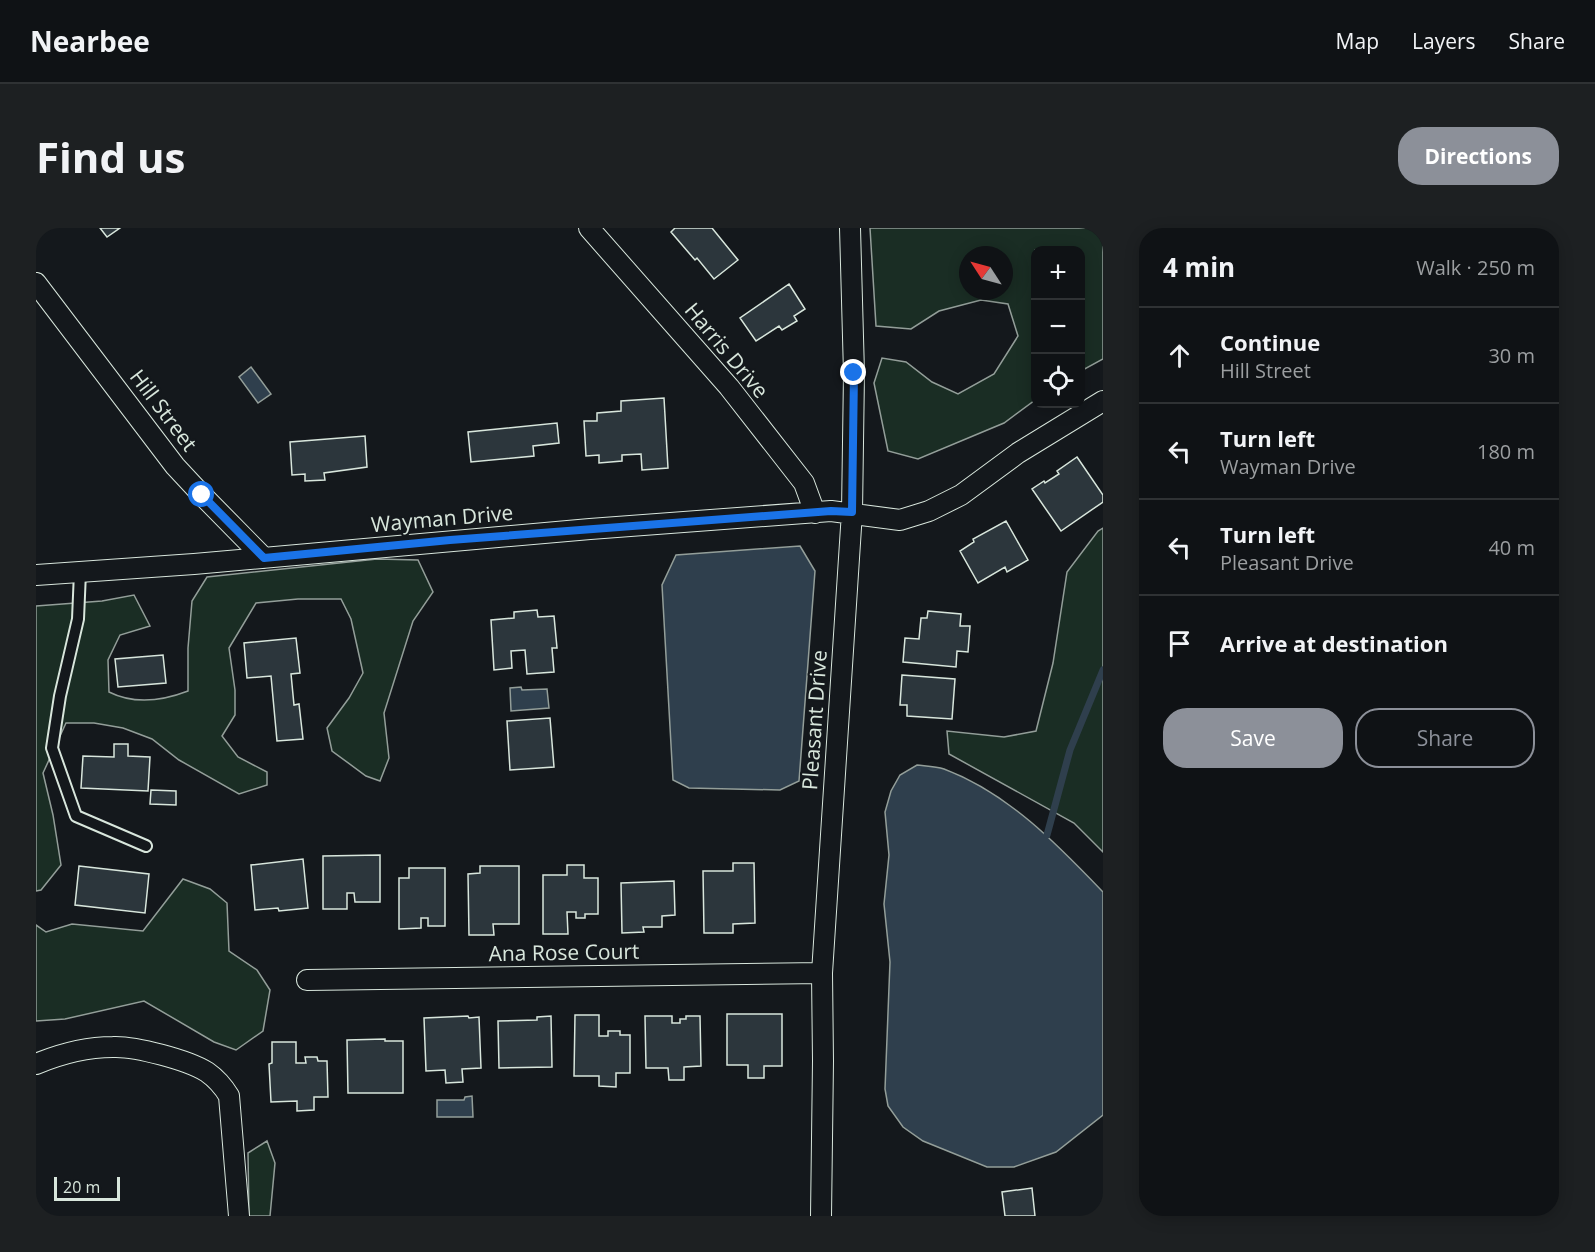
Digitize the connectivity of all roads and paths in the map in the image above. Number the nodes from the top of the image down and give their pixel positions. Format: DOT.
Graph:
graph roads {
  1 [pos="590,228"];
  2 [pos="850,228"];
  3 [pos="36,283"];
  4 [pos="1103,401"];
  5 [pos="852,512"];
  6 [pos="815,513"];
  7 [pos="264,558"];
  8 [pos="80,572"];
  9 [pos="36,576"];
  10 [pos="146,846"];
  11 [pos="822,973"];
  12 [pos="308,980"];
  13 [pos="36,1064"];
  14 [pos="238,1216"];
  15 [pos="821,1216"];
  1 -- 6 [label="street, Harris Drive"];
  2 -- 5 [label="street, Pleasant Drive"];
  3 -- 7 [label="street, Hill Street"];
  4 -- 5 [label="street, Wayman Drive"];
  5 -- 6 [label="street, Wayman Drive"];
  5 -- 11 [label="street, Pleasant Drive"];
  6 -- 7 [label="street, Wayman Drive"];
  7 -- 8 [label="street, Wayman Drive"];
  8 -- 9 [label="street, Wayman Drive"];
  8 -- 10 [label="lane"];
  11 -- 12 [label="street, Ana Rose Court"];
  11 -- 15 [label="street, Pleasant Drive"];
  13 -- 14 [label="street"];
}
